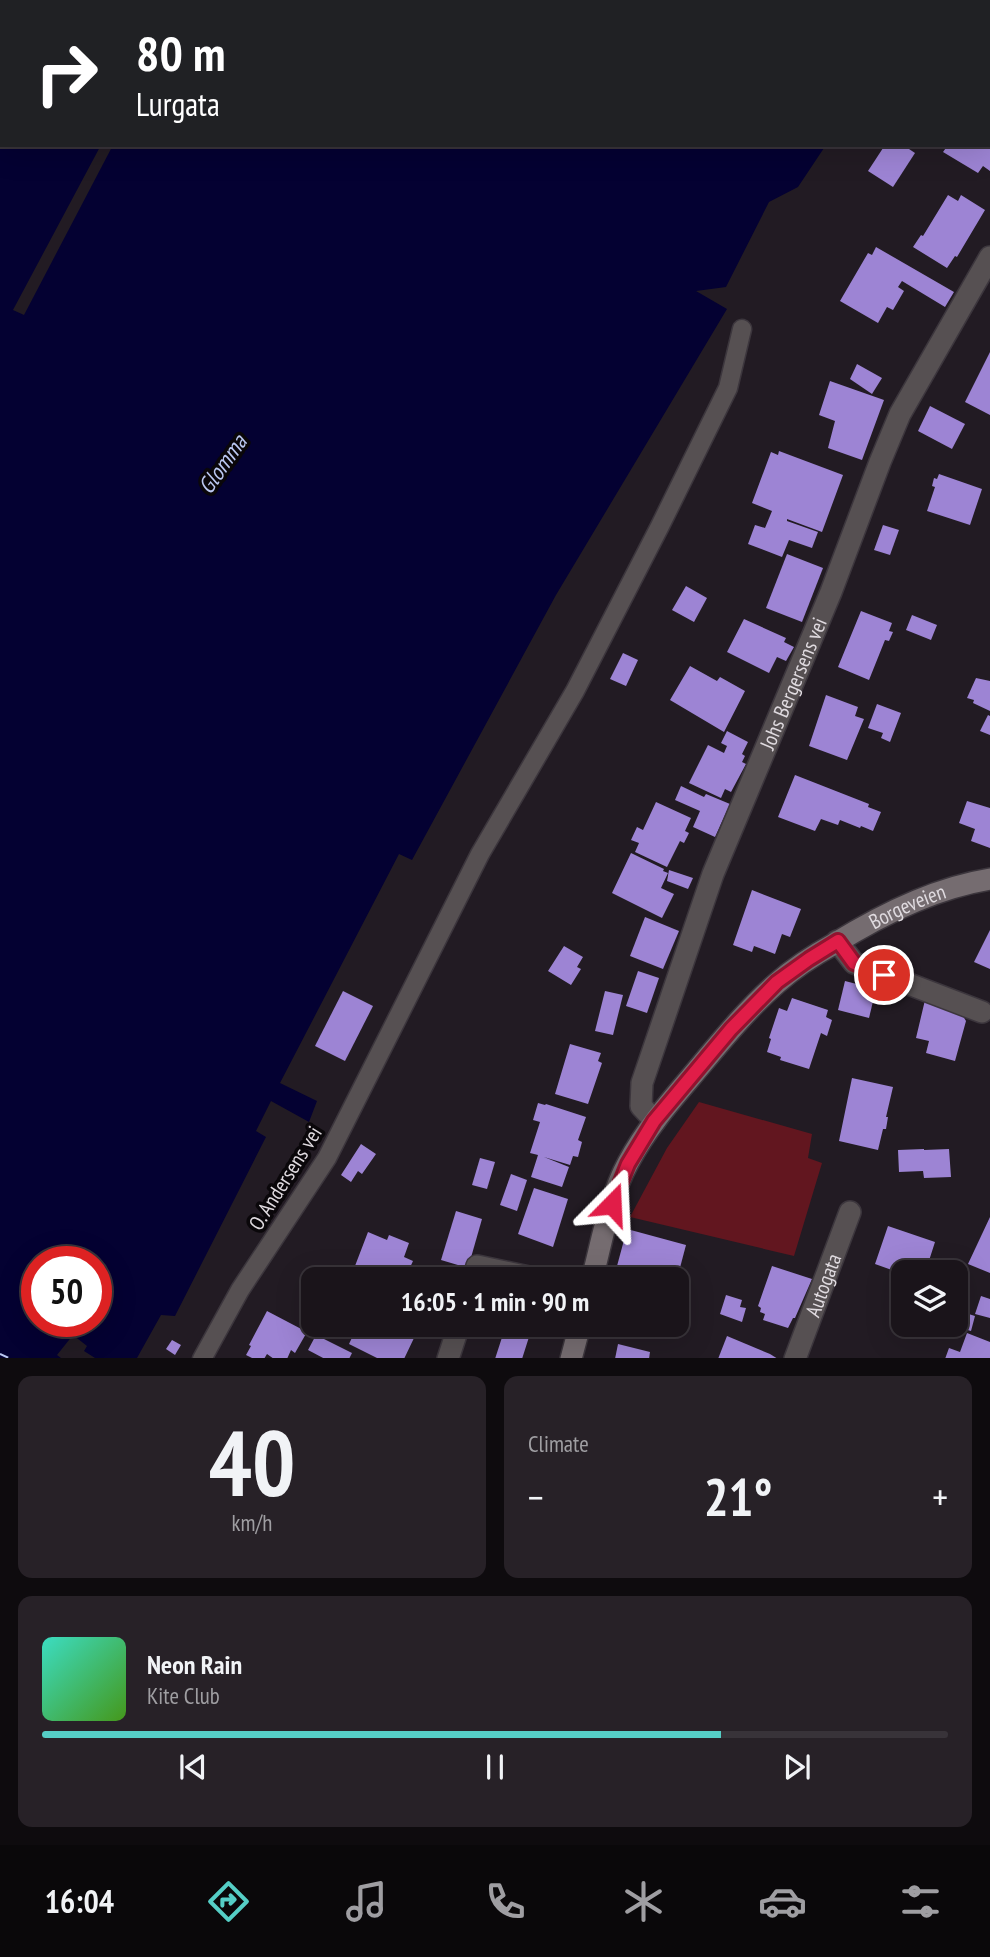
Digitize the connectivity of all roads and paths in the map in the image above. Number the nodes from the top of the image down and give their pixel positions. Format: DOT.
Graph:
graph roads {
  1 [pos="990,257"];
  2 [pos="742,329"];
  3 [pos="990,879"];
  4 [pos="838,941"];
  5 [pos="982,1012"];
  6 [pos="654,1121"];
  7 [pos="850,1212"];
  8 [pos="595,1267"];
  9 [pos="455,1337"];
  10 [pos="577,1337"];
  11 [pos="203,1358"];
  12 [pos="448,1358"];
  13 [pos="571,1358"];
  14 [pos="795,1358"];
  1 -- 6 [label="street, Johs Bergersens vei"];
  2 -- 11 [label="lane, O. Andersens vei"];
  3 -- 4 [label="main road, Borgeveien"];
  4 -- 5 [label="street"];
  4 -- 6 [label="main road, Borgeveien"];
  6 -- 8 [label="main road, Borgeveien"];
  7 -- 14 [label="street, Autogata"];
  9 -- 12 [label="street"];
  10 -- 13 [label="main road"];
}
